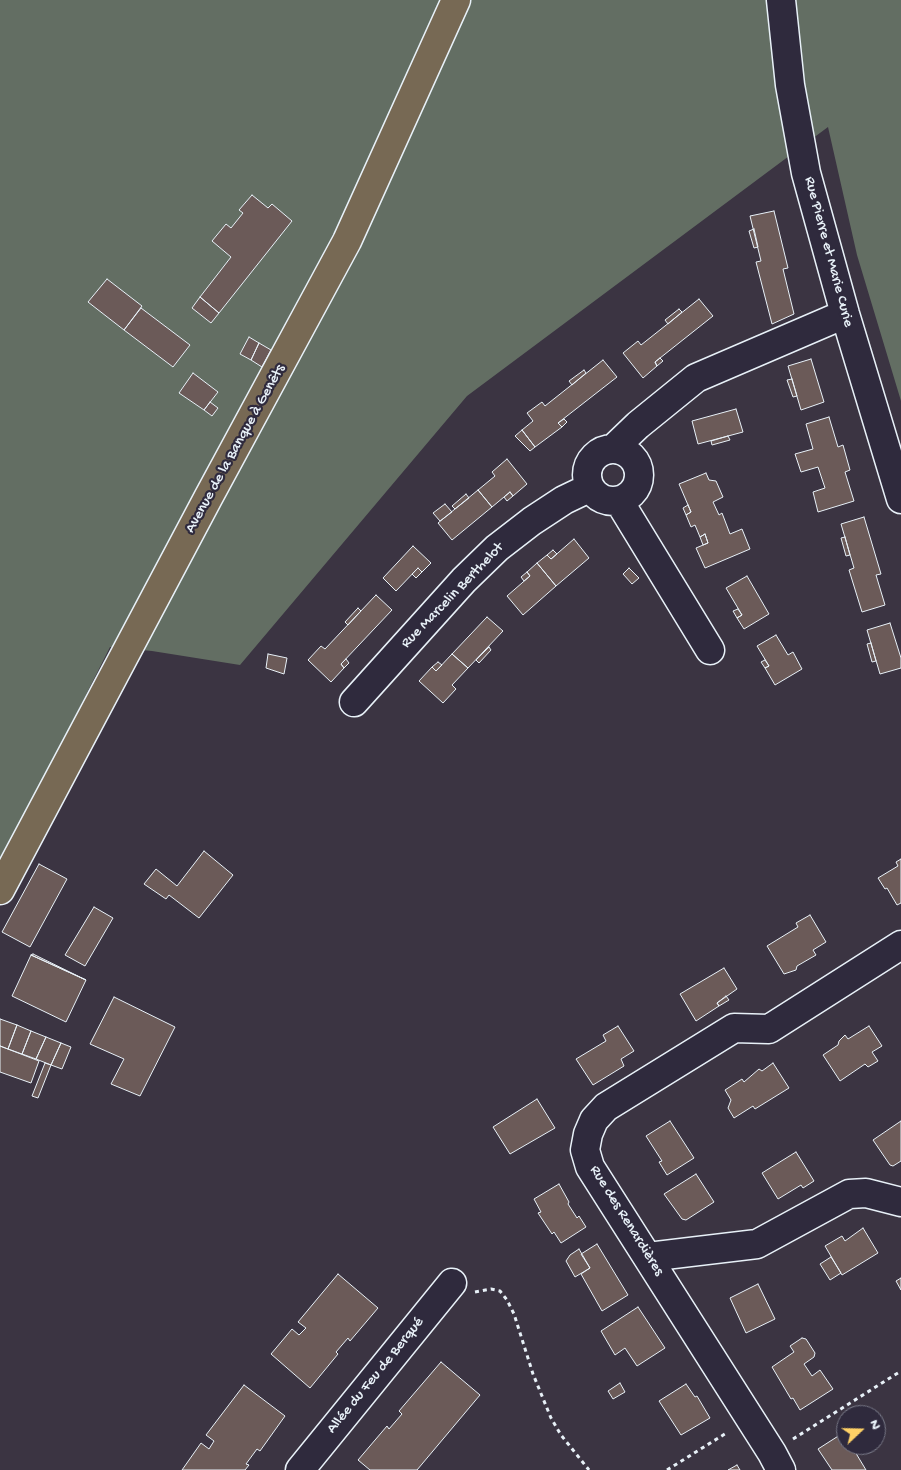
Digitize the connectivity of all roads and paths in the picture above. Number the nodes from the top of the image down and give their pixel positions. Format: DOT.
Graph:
graph roads {
  1 [pos="456,0"];
  2 [pos="780,0"];
  3 [pos="845,314"];
  4 [pos="613,449"];
  5 [pos="589,488"];
  6 [pos="901,499"];
  7 [pos="619,501"];
  8 [pos="710,650"];
  9 [pos="354,702"];
  10 [pos="0,890"];
  11 [pos="901,945"];
  12 [pos="901,1202"];
  13 [pos="648,1257"];
  14 [pos="452,1283"];
  15 [pos="901,1371"];
  16 [pos="750,1419"];
  17 [pos="776,1462"];
  18 [pos="300,1470"];
  19 [pos="589,1470"];
  20 [pos="667,1470"];
  1 -- 10 [label="main road, Avenue de la Banque à Genêts"];
  2 -- 3 [label="street, Rue Pierre et Marie Curie"];
  3 -- 4 [label="street"];
  3 -- 6 [label="street, Rue Pierre et Marie Curie"];
  4 -- 5 [label="street"];
  4 -- 7 [label="street"];
  5 -- 7 [label="street"];
  5 -- 9 [label="street, Rue Marcelin Berthelot"];
  7 -- 8 [label="street"];
  11 -- 13 [label="street, Rue des Renardières"];
  12 -- 13 [label="street"];
  13 -- 16 [label="street, Rue des Renardières"];
  14 -- 18 [label="street, Allée du Feu de Berqué"];
  14 -- 19 [label="path"];
  15 -- 17 [label="path"];
  16 -- 17 [label="street, Rue des Renardières"];
  16 -- 20 [label="path"];
}
